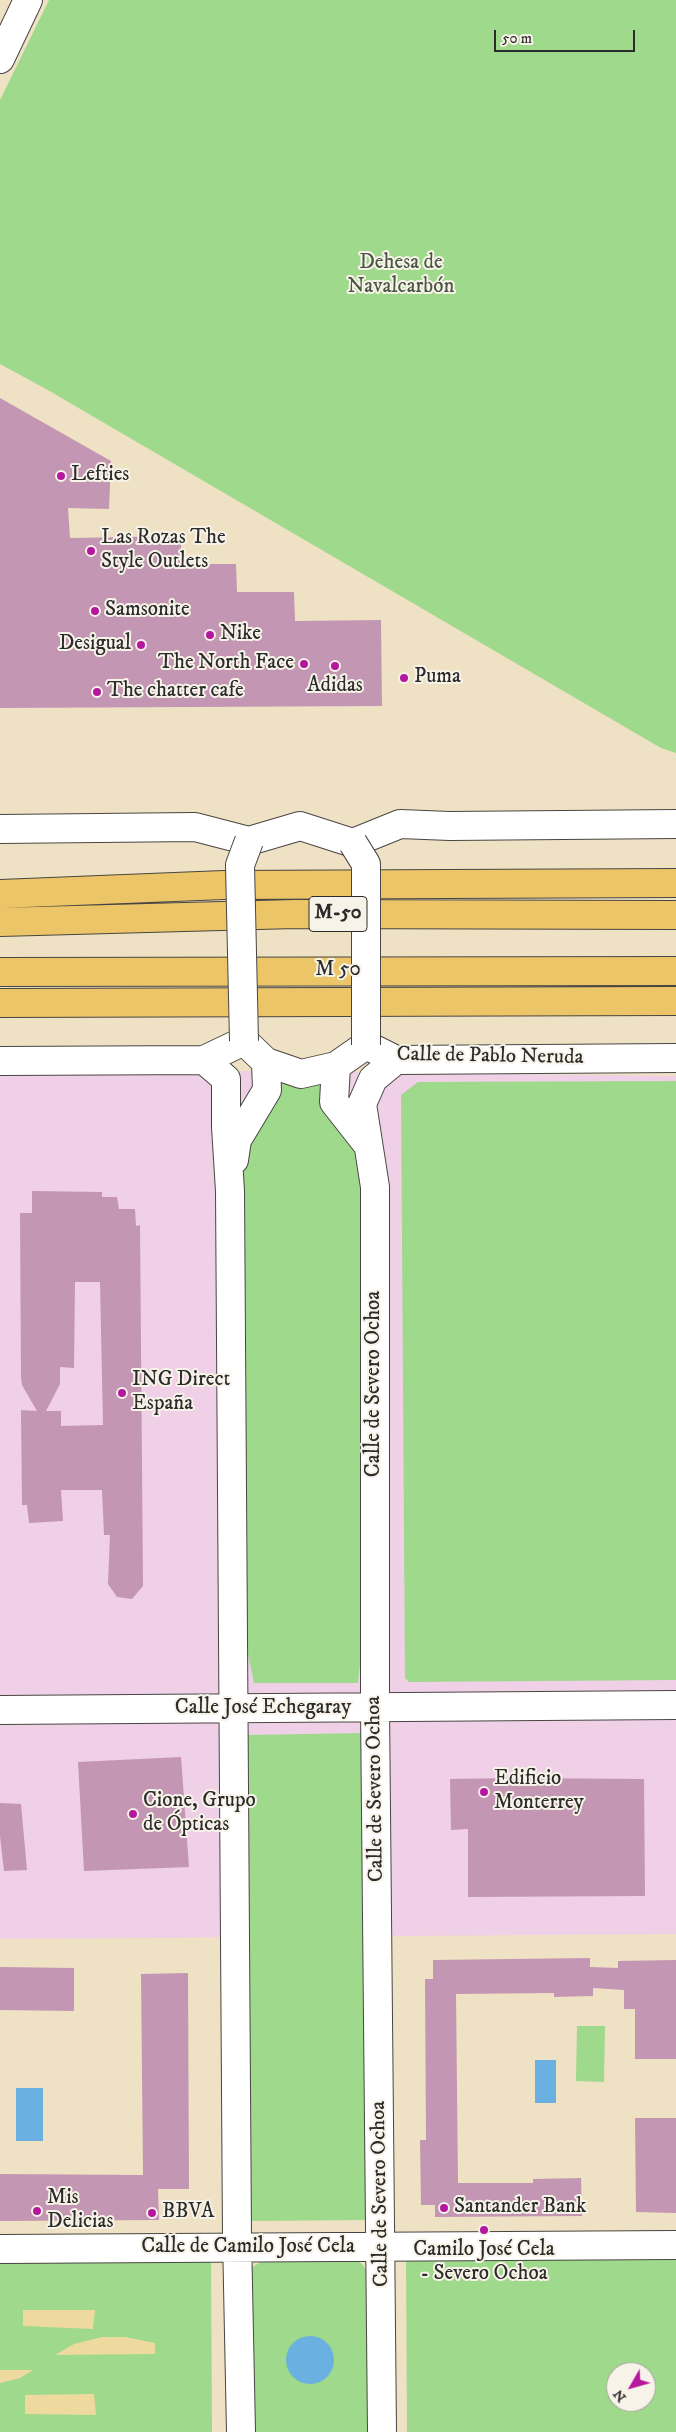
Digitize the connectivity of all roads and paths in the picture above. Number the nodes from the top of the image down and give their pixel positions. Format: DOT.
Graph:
graph roads {
  1 [pos="28,0"];
  2 [pos="0,59"];
  3 [pos="676,824"];
  4 [pos="0,829"];
  5 [pos="249,841"];
  6 [pos="353,842"];
  7 [pos="0,880"];
  8 [pos="676,882"];
  9 [pos="224,885"];
  10 [pos="0,894"];
  11 [pos="676,915"];
  12 [pos="0,922"];
  13 [pos="676,971"];
  14 [pos="0,972"];
  15 [pos="676,1001"];
  16 [pos="132,1002"];
  17 [pos="0,1003"];
  18 [pos="0,1012"];
  19 [pos="244,1041"];
  20 [pos="366,1045"];
  21 [pos="676,1058"];
  22 [pos="204,1060"];
  23 [pos="396,1060"];
  24 [pos="0,1061"];
  25 [pos="266,1062"];
  26 [pos="336,1066"];
  27 [pos="370,1147"];
  28 [pos="230,1191"];
  29 [pos="676,1704"];
  30 [pos="374,1708"];
  31 [pos="0,1710"];
  32 [pos="234,1710"];
  33 [pos="676,2246"];
  34 [pos="237,2247"];
  35 [pos="381,2248"];
  36 [pos="0,2249"];
  37 [pos="241,2432"];
  38 [pos="382,2432"];
  1 -- 2 [label="street"];
  3 -- 6 [label="street"];
  4 -- 5 [label="street"];
  5 -- 6 [label="street"];
  5 -- 19 [label="street, bridge"];
  6 -- 20 [label="street, bridge"];
  7 -- 9 [label="highway"];
  8 -- 9 [label="highway"];
  9 -- 10 [label="highway"];
  11 -- 12 [label="highway, M-50"];
  13 -- 14 [label="highway, M 50"];
  15 -- 16 [label="highway"];
  16 -- 17 [label="highway"];
  16 -- 18 [label="highway"];
  19 -- 22 [label="street"];
  19 -- 25 [label="street, Calle de Pablo Neruda"];
  20 -- 23 [label="street, Calle de Pablo Neruda"];
  20 -- 26 [label="street, Calle de Pablo Neruda"];
  21 -- 23 [label="street, Calle de Pablo Neruda"];
  22 -- 24 [label="street"];
  22 -- 28 [label="street"];
  23 -- 27 [label="street, Calle de Severo Ochoa"];
  25 -- 26 [label="street, Calle de Pablo Neruda"];
  25 -- 28 [label="street"];
  26 -- 27 [label="street"];
  27 -- 30 [label="street, Calle de Severo Ochoa"];
  28 -- 32 [label="street"];
  29 -- 30 [label="street, Calle José Echegaray"];
  30 -- 32 [label="street, Calle José Echegaray"];
  30 -- 35 [label="street, Calle de Severo Ochoa"];
  31 -- 32 [label="street, Calle José Echegaray"];
  32 -- 34 [label="street"];
  33 -- 35 [label="street, Calle de Camilo José Cela"];
  34 -- 35 [label="street, Calle de Camilo José Cela"];
  34 -- 36 [label="street, Calle de Camilo José Cela"];
  34 -- 37 [label="street"];
  35 -- 38 [label="street, Calle de Severo Ochoa"];
}
